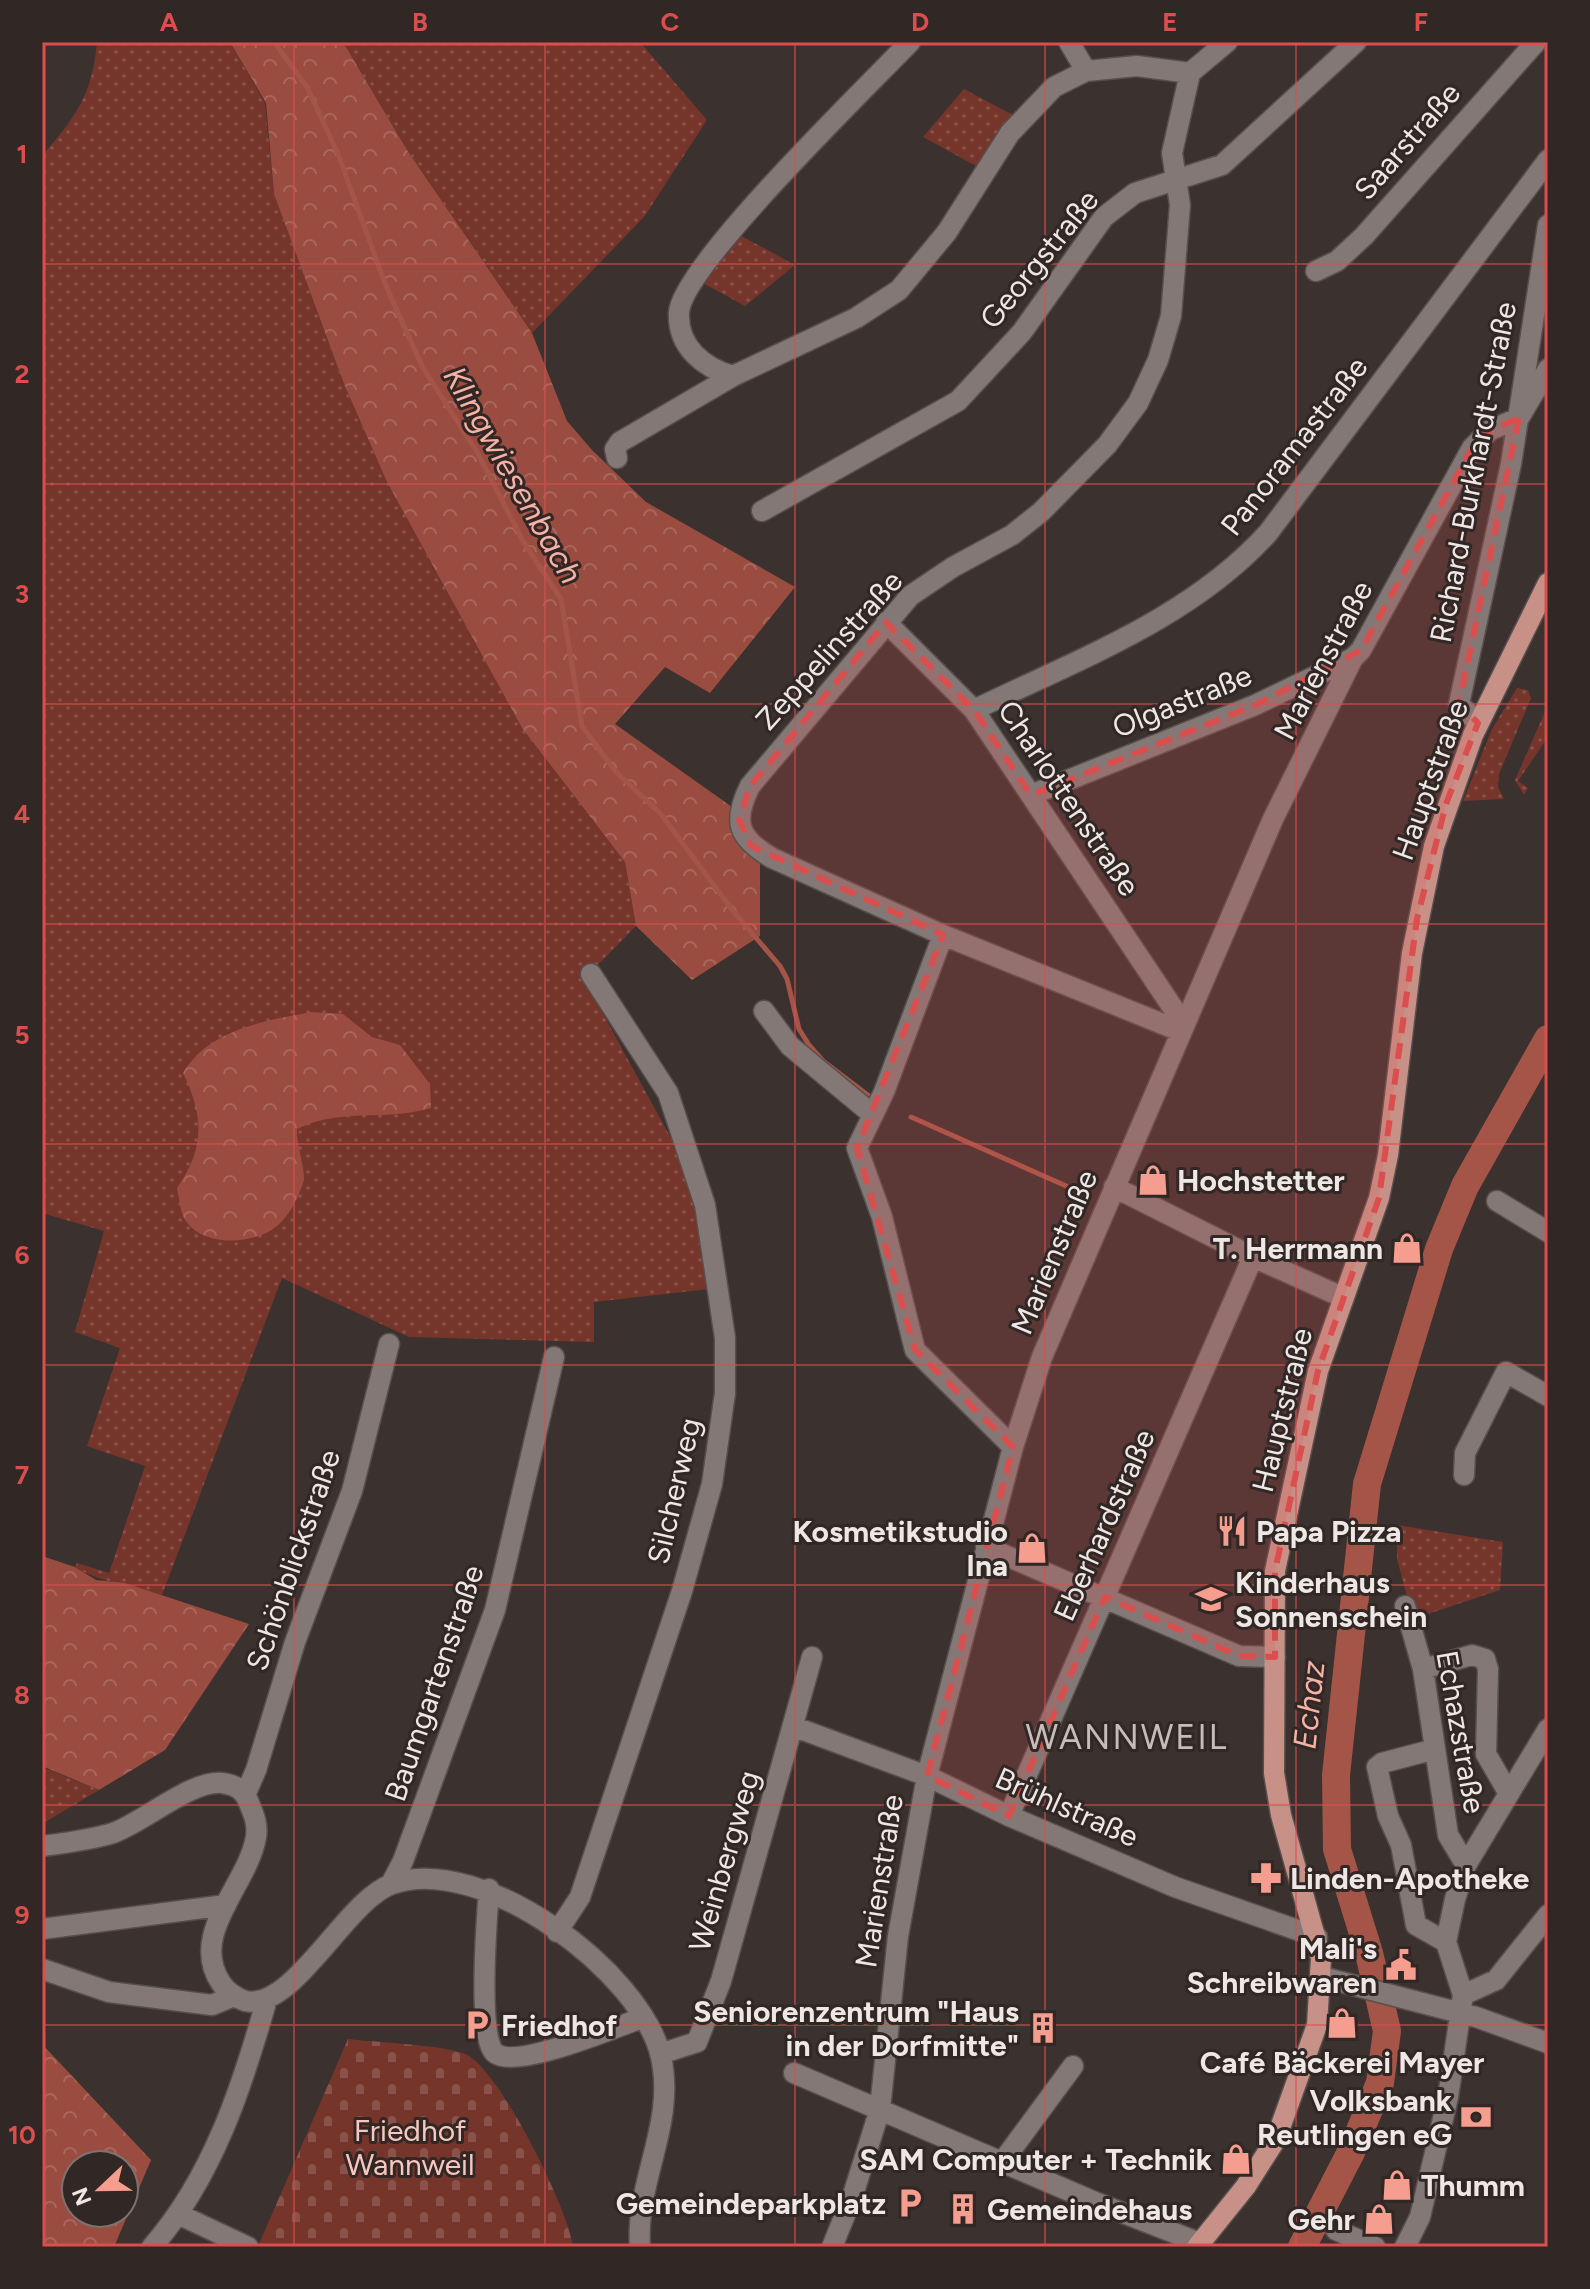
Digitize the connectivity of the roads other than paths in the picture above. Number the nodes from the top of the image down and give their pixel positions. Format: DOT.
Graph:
graph roads {
  1 [pos="910,42"];
  2 [pos="1069,42"];
  3 [pos="1227,42"];
  4 [pos="1356,42"];
  5 [pos="1536,42"];
  6 [pos="1086,71"];
  7 [pos="1190,73"];
  8 [pos="1548,160"];
  9 [pos="1174,178"];
  10 [pos="1548,225"];
  11 [pos="1316,271"];
  12 [pos="1548,369"];
  13 [pos="733,376"];
  14 [pos="1519,418"];
  15 [pos="617,458"];
  16 [pos="762,511"];
  17 [pos="1548,583"];
  18 [pos="886,622"];
  19 [pos="1353,658"];
  20 [pos="974,710"];
  21 [pos="1478,723"];
  22 [pos="1031,795"];
  23 [pos="943,935"];
  24 [pos="591,974"];
  25 [pos="764,1011"];
  26 [pos="1182,1027"];
  27 [pos="872,1114"];
  28 [pos="1114,1187"];
  29 [pos="1497,1201"];
  30 [pos="1548,1232"];
  31 [pos="1253,1257"];
  32 [pos="1342,1297"];
  33 [pos="389,1344"];
  34 [pos="554,1357"];
  35 [pos="1548,1396"];
  36 [pos="1013,1447"];
  37 [pos="1464,1475"];
  38 [pos="986,1547"];
  39 [pos="1105,1597"];
  40 [pos="1405,1606"];
  41 [pos="812,1657"];
  42 [pos="1275,1657"];
  43 [pos="1423,1669"];
  44 [pos="795,1727"];
  45 [pos="1548,1729"];
  46 [pos="1435,1749"];
  47 [pos="927,1776"];
  48 [pos="1508,1792"];
  49 [pos="246,1793"];
  50 [pos="1009,1816"];
  51 [pos="42,1846"];
  52 [pos="1466,1865"];
  53 [pos="391,1884"];
  54 [pos="489,1889"];
  55 [pos="226,1905"];
  56 [pos="1548,1915"];
  57 [pos="42,1929"];
  58 [pos="557,1932"];
  59 [pos="1317,1937"];
  60 [pos="1446,1942"];
  61 [pos="42,1969"];
  62 [pos="1322,1977"];
  63 [pos="234,1996"];
  64 [pos="267,1999"];
  65 [pos="1462,2004"];
  66 [pos="642,2018"];
  67 [pos="1548,2043"];
  68 [pos="660,2054"];
  69 [pos="1073,2066"];
  70 [pos="794,2073"];
  71 [pos="880,2109"];
  72 [pos="1003,2161"];
  73 [pos="180,2215"];
  74 [pos="1336,2230"];
  75 [pos="1198,2245"];
  76 [pos="152,2247"];
  77 [pos="248,2247"];
  78 [pos="640,2247"];
  79 [pos="832,2247"];
  80 [pos="1375,2247"];
  81 [pos="1405,2247"];
  1 -- 13 [label="street"];
  2 -- 6 [label="street"];
  3 -- 7 [label="street"];
  4 -- 9 [label="street, Georgstraße"];
  5 -- 11 [label="street, Saarstraße"];
  6 -- 7 [label="street"];
  6 -- 13 [label="street"];
  7 -- 9 [label="street, Zeppelinstraße"];
  8 -- 20 [label="street, Panoramastraße"];
  9 -- 16 [label="street, Georgstraße"];
  9 -- 18 [label="street, Zeppelinstraße"];
  10 -- 14 [label="street, Richard-Burkhardt-Straße"];
  12 -- 14 [label="street"];
  13 -- 15 [label="street"];
  14 -- 19 [label="street, Marienstraße"];
  14 -- 21 [label="street, Richard-Burkhardt-Straße"];
  17 -- 21 [label="main road, Hauptstraße"];
  18 -- 20 [label="street, Charlottenstraße"];
  18 -- 23 [label="street, Zeppelinstraße"];
  19 -- 22 [label="street, Olgastraße"];
  19 -- 26 [label="street, Marienstraße"];
  20 -- 22 [label="street, Charlottenstraße"];
  21 -- 32 [label="main road, Hauptstraße"];
  22 -- 26 [label="street, Charlottenstraße"];
  23 -- 26 [label="street, Zeppelinstraße"];
  23 -- 27 [label="street"];
  24 -- 58 [label="street, Silcherweg"];
  25 -- 27 [label="street"];
  26 -- 28 [label="street, Marienstraße"];
  27 -- 36 [label="street"];
  28 -- 31 [label="street"];
  28 -- 36 [label="street, Marienstraße"];
  29 -- 30 [label="street"];
  31 -- 32 [label="street"];
  31 -- 39 [label="street, Eberhardstraße"];
  32 -- 42 [label="main road, Hauptstraße"];
  33 -- 49 [label="street, Schönblickstraße"];
  34 -- 53 [label="street, Baumgartenstraße"];
  35 -- 37 [label="street"];
  36 -- 38 [label="street, Marienstraße"];
  38 -- 39 [label="street"];
  38 -- 47 [label="street, Marienstraße"];
  39 -- 42 [label="street"];
  39 -- 50 [label="street, Eberhardstraße"];
  40 -- 43 [label="street, Echazstraße"];
  41 -- 44 [label="street, Weinbergweg"];
  42 -- 59 [label="main road, Hauptstraße"];
  43 -- 46 [label="street, Echazstraße"];
  43 -- 48 [label="street"];
  44 -- 47 [label="street, Brühlstraße"];
  44 -- 68 [label="street, Weinbergweg"];
  45 -- 48 [label="street"];
  46 -- 52 [label="street, Echazstraße"];
  46 -- 60 [label="street"];
  47 -- 50 [label="street, Brühlstraße"];
  47 -- 71 [label="street, Marienstraße"];
  48 -- 52 [label="street"];
  49 -- 51 [label="street"];
  49 -- 55 [label="street"];
  50 -- 59 [label="street, Brühlstraße"];
  52 -- 60 [label="street"];
  53 -- 54 [label="street"];
  53 -- 64 [label="street"];
  54 -- 58 [label="street"];
  54 -- 66 [label="street"];
  55 -- 57 [label="street"];
  55 -- 63 [label="street"];
  56 -- 65 [label="street"];
  58 -- 66 [label="street"];
  59 -- 62 [label="main road, Hauptstraße"];
  60 -- 65 [label="street"];
  61 -- 63 [label="street"];
  62 -- 65 [label="street"];
  62 -- 75 [label="main road, Hauptstraße"];
  63 -- 64 [label="street"];
  64 -- 73 [label="street"];
  65 -- 67 [label="street"];
  65 -- 81 [label="street"];
  66 -- 68 [label="street"];
  68 -- 78 [label="street"];
  69 -- 72 [label="street"];
  70 -- 71 [label="street"];
  71 -- 72 [label="street"];
  71 -- 79 [label="street, Marienstraße"];
  72 -- 75 [label="street"];
  73 -- 76 [label="street"];
  73 -- 77 [label="street"];
  74 -- 80 [label="street"];
}
